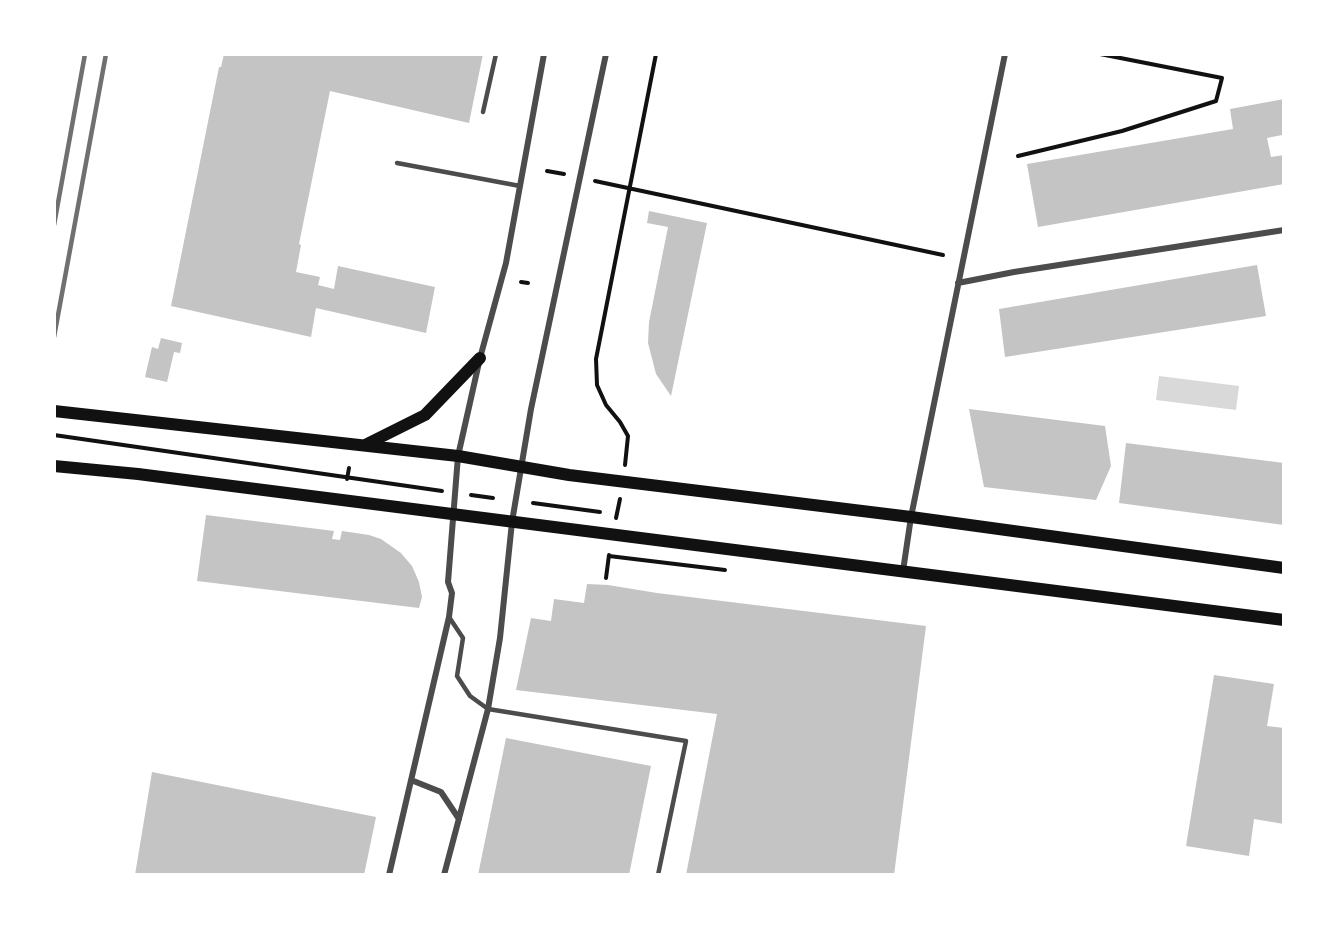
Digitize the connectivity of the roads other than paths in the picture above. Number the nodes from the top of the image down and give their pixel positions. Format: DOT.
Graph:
graph roads {
  1 [pos="496,54"];
  2 [pos="544,54"];
  3 [pos="606,54"];
  4 [pos="1005,54"];
  5 [pos="483,112"];
  6 [pos="397,164"];
  7 [pos="520,186"];
  8 [pos="1284,230"];
  9 [pos="958,284"];
  10 [pos="480,358"];
  11 [pos="54,411"];
  12 [pos="364,446"];
  13 [pos="458,456"];
  14 [pos="54,466"];
  15 [pos="521,468"];
  16 [pos="452,515"];
  17 [pos="911,517"];
  18 [pos="512,522"];
  19 [pos="1284,568"];
  20 [pos="903,572"];
  21 [pos="450,617"];
  22 [pos="1284,620"];
  23 [pos="488,709"];
  24 [pos="411,780"];
  25 [pos="459,819"];
  26 [pos="389,875"];
  27 [pos="444,875"];
  28 [pos="658,875"];
  1 -- 5 [label="lane"];
  2 -- 7 [label="street"];
  3 -- 15 [label="street"];
  4 -- 9 [label="street"];
  6 -- 7 [label="lane"];
  7 -- 10 [label="street"];
  8 -- 9 [label="street"];
  9 -- 17 [label="street"];
  10 -- 12 [label="main road"];
  10 -- 13 [label="street"];
  11 -- 12 [label="main road"];
  12 -- 13 [label="main road"];
  13 -- 15 [label="main road"];
  13 -- 16 [label="street"];
  14 -- 16 [label="main road"];
  15 -- 17 [label="main road"];
  15 -- 18 [label="street"];
  16 -- 18 [label="main road"];
  16 -- 21 [label="street"];
  17 -- 19 [label="main road"];
  17 -- 20 [label="street"];
  18 -- 20 [label="main road"];
  18 -- 23 [label="street"];
  20 -- 22 [label="main road"];
  21 -- 23 [label="lane"];
  21 -- 24 [label="street"];
  23 -- 25 [label="street"];
  23 -- 28 [label="lane"];
  24 -- 25 [label="street"];
  24 -- 26 [label="street"];
  25 -- 27 [label="street"];
}
